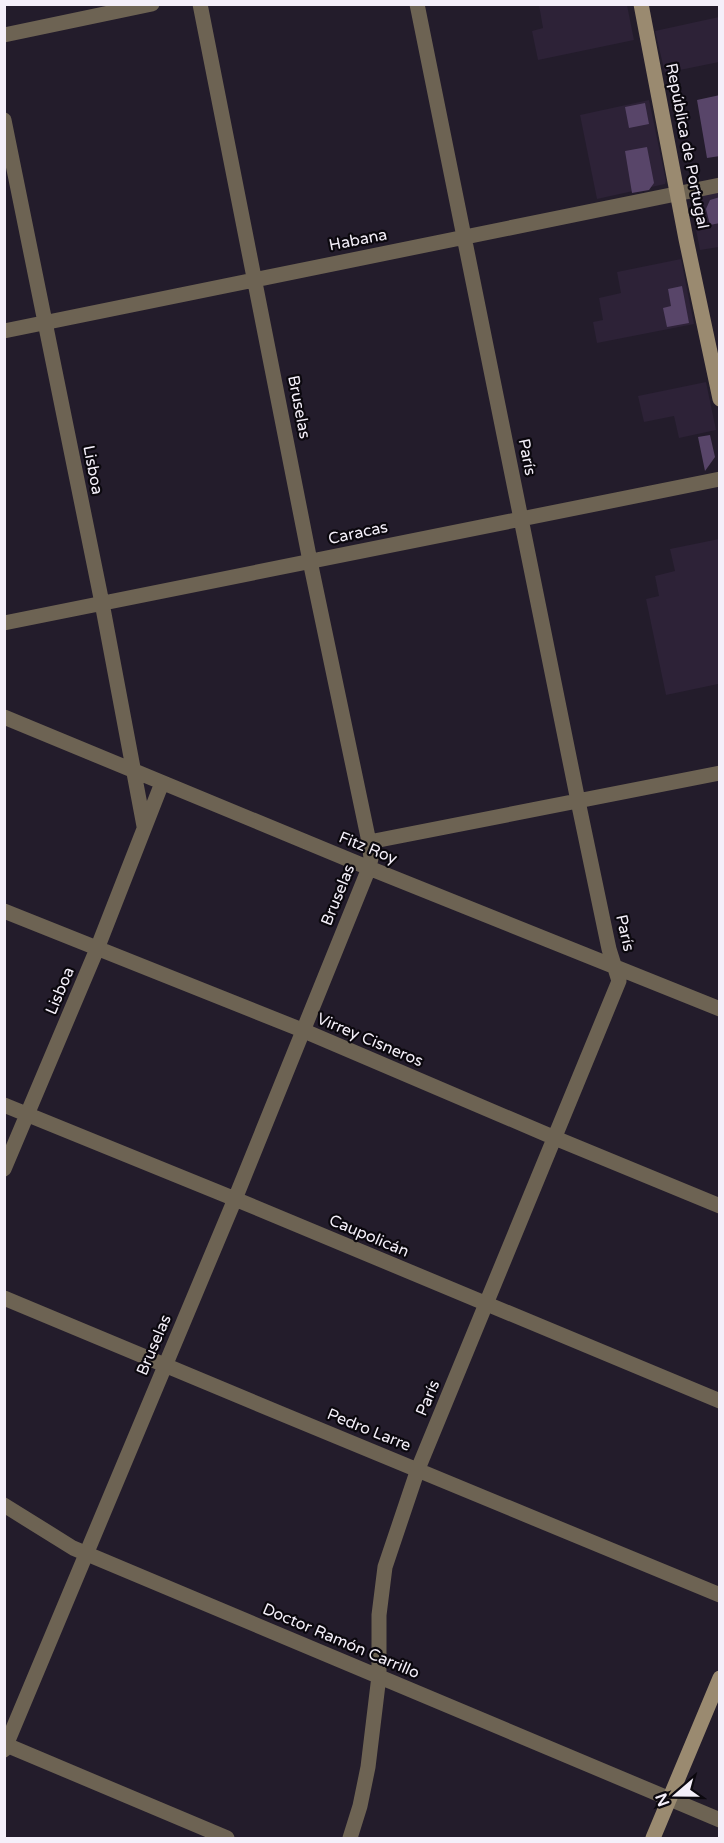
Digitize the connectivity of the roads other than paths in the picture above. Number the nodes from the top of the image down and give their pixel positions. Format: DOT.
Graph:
graph roads {
  1 [pos="152,4"];
  2 [pos="200,4"];
  3 [pos="417,4"];
  4 [pos="641,4"];
  5 [pos="4,35"];
  6 [pos="4,120"];
  7 [pos="720,185"];
  8 [pos="678,193"];
  9 [pos="465,237"];
  10 [pos="256,280"];
  11 [pos="45,323"];
  12 [pos="4,331"];
  13 [pos="720,399"];
  14 [pos="720,479"];
  15 [pos="521,518"];
  16 [pos="310,561"];
  17 [pos="102,603"];
  18 [pos="4,623"];
  19 [pos="4,717"];
  20 [pos="135,771"];
  21 [pos="720,773"];
  22 [pos="162,783"];
  23 [pos="578,801"];
  24 [pos="144,826"];
  25 [pos="369,842"];
  26 [pos="369,868"];
  27 [pos="4,911"];
  28 [pos="97,949"];
  29 [pos="615,967"];
  30 [pos="720,1009"];
  31 [pos="302,1030"];
  32 [pos="4,1105"];
  33 [pos="27,1114"];
  34 [pos="555,1138"];
  35 [pos="4,1169"];
  36 [pos="235,1199"];
  37 [pos="720,1206"];
  38 [pos="4,1298"];
  39 [pos="487,1304"];
  40 [pos="165,1366"];
  41 [pos="720,1401"];
  42 [pos="418,1469"];
  43 [pos="4,1505"];
  44 [pos="87,1554"];
  45 [pos="720,1594"];
  46 [pos="379,1676"];
  47 [pos="720,1678"];
  48 [pos="5,1746"];
  49 [pos="668,1800"];
  50 [pos="720,1821"];
  51 [pos="227,1839"];
  52 [pos="350,1839"];
  53 [pos="653,1839"];
  1 -- 5 [label="street"];
  2 -- 10 [label="street, Bruselas"];
  3 -- 9 [label="street, París"];
  4 -- 8 [label="main road, República de Portugal"];
  6 -- 11 [label="street, Lisboa"];
  7 -- 8 [label="street, Habana"];
  8 -- 9 [label="street, Habana"];
  8 -- 13 [label="main road, República de Portugal"];
  9 -- 10 [label="street, Habana"];
  9 -- 15 [label="street, París"];
  10 -- 11 [label="street, Habana"];
  10 -- 16 [label="street, Bruselas"];
  11 -- 12 [label="street, Habana"];
  11 -- 17 [label="street, Lisboa"];
  14 -- 15 [label="street, Caracas"];
  15 -- 16 [label="street, Caracas"];
  15 -- 23 [label="street, París"];
  16 -- 17 [label="street, Caracas"];
  16 -- 25 [label="street, Bruselas"];
  17 -- 18 [label="street, Caracas"];
  17 -- 20 [label="street, Lisboa"];
  19 -- 20 [label="street, Fitz Roy"];
  20 -- 22 [label="street, Fitz Roy"];
  20 -- 24 [label="street, Lisboa"];
  21 -- 23 [label="street"];
  22 -- 24 [label="street, Lisboa"];
  22 -- 26 [label="street, Fitz Roy"];
  23 -- 25 [label="street"];
  23 -- 29 [label="street, París"];
  24 -- 28 [label="street, Lisboa"];
  25 -- 26 [label="street, Bruselas"];
  26 -- 29 [label="street, Fitz Roy"];
  26 -- 31 [label="street, Bruselas"];
  27 -- 28 [label="street, Virrey Cisneros"];
  28 -- 31 [label="street, Virrey Cisneros"];
  28 -- 33 [label="street, Lisboa"];
  29 -- 30 [label="street, Fitz Roy"];
  29 -- 34 [label="street, París"];
  31 -- 34 [label="street, Virrey Cisneros"];
  31 -- 36 [label="street, Bruselas"];
  32 -- 33 [label="street, Caupolicán"];
  33 -- 35 [label="street, Lisboa"];
  33 -- 36 [label="street, Caupolicán"];
  34 -- 37 [label="street, Virrey Cisneros"];
  34 -- 39 [label="street, París"];
  36 -- 39 [label="street, Caupolicán"];
  36 -- 40 [label="street, Bruselas"];
  38 -- 40 [label="street, Pedro Larre"];
  39 -- 41 [label="street, Caupolicán"];
  39 -- 42 [label="street, París"];
  40 -- 42 [label="street, Pedro Larre"];
  40 -- 44 [label="street, Bruselas"];
  42 -- 45 [label="street, Pedro Larre"];
  42 -- 46 [label="street, París"];
  43 -- 44 [label="street, Doctor Ramón Carrillo"];
  44 -- 46 [label="street, Doctor Ramón Carrillo"];
  44 -- 48 [label="street, Bruselas"];
  46 -- 49 [label="street, Doctor Ramón Carrillo"];
  46 -- 52 [label="street, París"];
  47 -- 49 [label="main road"];
  48 -- 51 [label="street"];
  49 -- 50 [label="street, Doctor Ramón Carrillo"];
  49 -- 53 [label="main road"];
}
